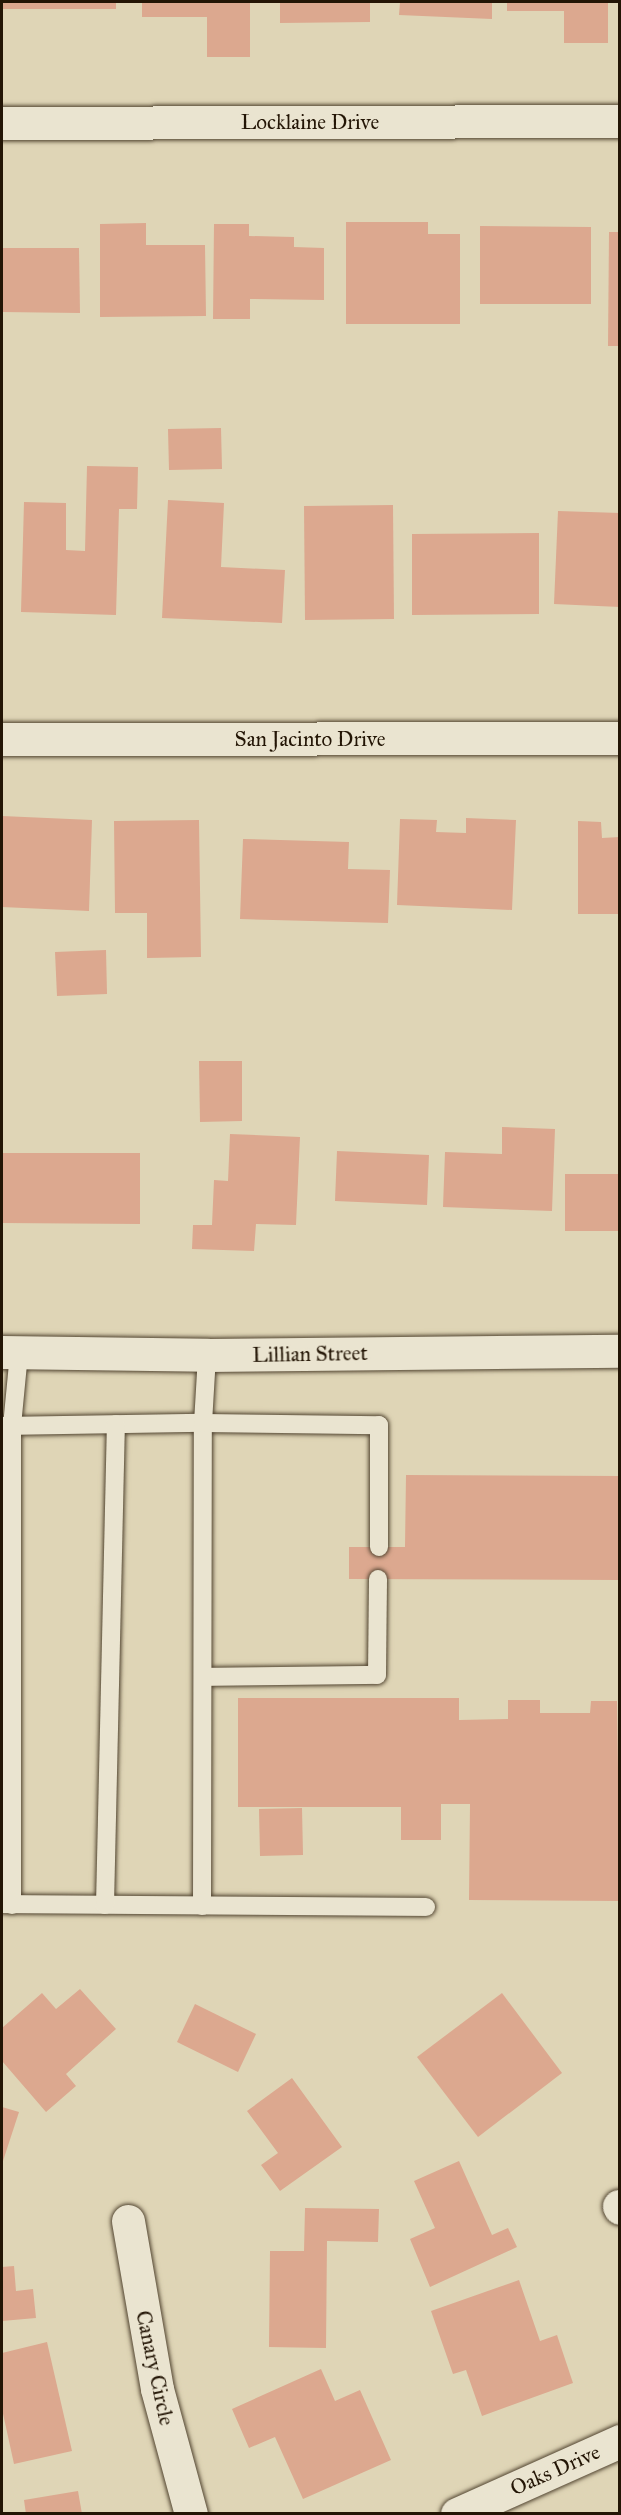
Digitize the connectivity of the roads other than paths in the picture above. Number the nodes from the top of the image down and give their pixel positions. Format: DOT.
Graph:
graph roads {
  1 [pos="620,121"];
  2 [pos="2,123"];
  3 [pos="620,738"];
  4 [pos="2,739"];
  5 [pos="620,1351"];
  6 [pos="10,1352"];
  7 [pos="207,1355"];
  8 [pos="203,1423"];
  9 [pos="116,1424"];
  10 [pos="7,1426"];
  11 [pos="379,1547"];
  12 [pos="378,1579"];
  13 [pos="202,1677"];
  14 [pos="7,1904"];
  15 [pos="105,1905"];
  16 [pos="202,1906"];
  17 [pos="426,1907"];
  18 [pos="128,2221"];
  19 [pos="620,2441"];
  20 [pos="191,2514"];
  21 [pos="457,2514"];
  1 -- 2 [label="street, Locklaine Drive"];
  3 -- 4 [label="street, San Jacinto Drive"];
  5 -- 7 [label="street, Lillian Street"];
  6 -- 7 [label="street, Lillian Street"];
  6 -- 10 [label="lane"];
  7 -- 8 [label="lane"];
  8 -- 9 [label="lane"];
  8 -- 11 [label="lane"];
  8 -- 13 [label="lane"];
  9 -- 10 [label="lane"];
  9 -- 15 [label="lane"];
  10 -- 14 [label="lane"];
  12 -- 13 [label="lane"];
  13 -- 16 [label="lane"];
  14 -- 15 [label="lane"];
  15 -- 16 [label="lane"];
  16 -- 17 [label="lane"];
  18 -- 20 [label="street, Canary Circle"];
  19 -- 21 [label="street, Oaks Drive"];
}
